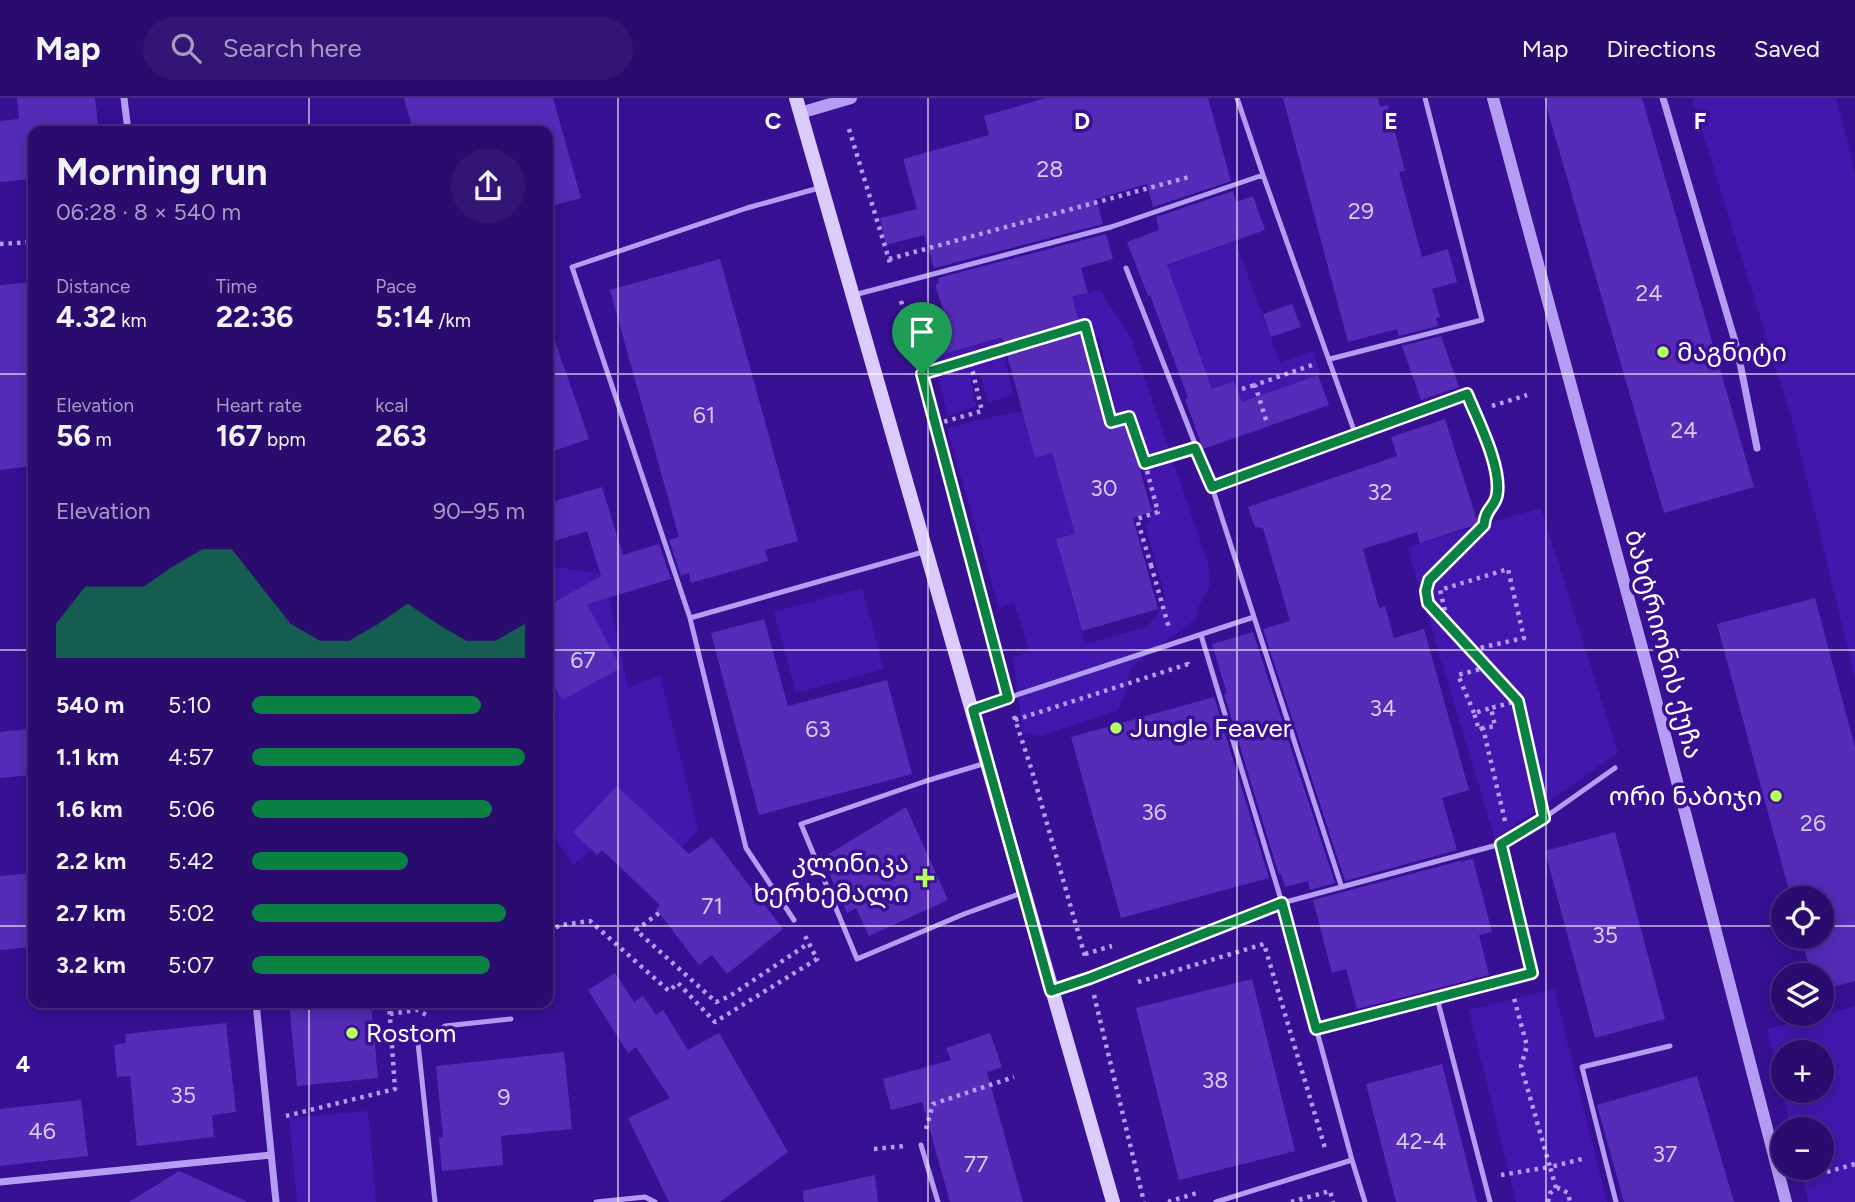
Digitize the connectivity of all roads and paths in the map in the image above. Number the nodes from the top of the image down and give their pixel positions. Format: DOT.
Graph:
graph roads {
  1 [pos="124,98"];
  2 [pos="796,98"];
  3 [pos="851,98"];
  4 [pos="1237,98"];
  5 [pos="1425,98"];
  6 [pos="1493,98"];
  7 [pos="1662,98"];
  8 [pos="800,113"];
  9 [pos="127,126"];
  10 [pos="849,129"];
  11 [pos="1264,175"];
  12 [pos="1192,177"];
  13 [pos="822,188"];
  14 [pos="28,242"];
  15 [pos="0,244"];
  16 [pos="888,259"];
  17 [pos="1126,268"];
  18 [pos="896,284"];
  19 [pos="851,296"];
  20 [pos="1330,359"];
  21 [pos="970,360"];
  22 [pos="922,374"];
  23 [pos="1255,385"];
  24 [pos="1242,389"];
  25 [pos="1528,395"];
  26 [pos="1474,411"];
  27 [pos="1266,420"];
  28 [pos="936,424"];
  29 [pos="1356,436"];
  30 [pos="1195,448"];
  31 [pos="1757,448"];
  32 [pos="1142,463"];
  33 [pos="1497,473"];
  34 [pos="1212,487"];
  35 [pos="926,551"];
  36 [pos="1254,617"];
  37 [pos="690,618"];
  38 [pos="1450,629"];
  39 [pos="1170,632"];
  40 [pos="1201,635"];
  41 [pos="1469,651"];
  42 [pos="1489,667"];
  43 [pos="1193,677"];
  44 [pos="1008,698"];
  45 [pos="1518,701"];
  46 [pos="1491,708"];
  47 [pos="973,710"];
  48 [pos="1474,713"];
  49 [pos="1016,720"];
  50 [pos="1483,729"];
  51 [pos="987,763"];
  52 [pos="1615,768"];
  53 [pos="1544,818"];
  54 [pos="1509,840"];
  55 [pos="1501,844"];
  56 [pos="1341,885"];
  57 [pos="1022,893"];
  58 [pos="1282,903"];
  59 [pos="659,913"];
  60 [pos="794,920"];
  61 [pos="553,929"];
  62 [pos="1123,942"];
  63 [pos="1085,954"];
  64 [pos="1090,978"];
  65 [pos="1510,979"];
  66 [pos="1133,984"];
  67 [pos="1051,991"];
  68 [pos="1107,992"];
  69 [pos="1094,996"];
  70 [pos="1437,998"];
  71 [pos="256,1008"];
  72 [pos="389,1008"];
  73 [pos="418,1010"];
  74 [pos="390,1014"];
  75 [pos="510,1019"];
  76 [pos="1316,1029"];
  77 [pos="1670,1046"];
  78 [pos="1014,1077"];
  79 [pos="285,1116"];
  80 [pos="921,1145"];
  81 [pos="874,1149"];
  82 [pos="1327,1154"];
  83 [pos="1604,1154"];
  84 [pos="271,1155"];
  85 [pos="1352,1160"];
  86 [pos="1855,1164"];
  87 [pos="1550,1167"];
  88 [pos="1834,1170"];
  89 [pos="1483,1175"];
  90 [pos="0,1182"];
  91 [pos="1556,1188"];
  92 [pos="1208,1190"];
  93 [pos="276,1202"];
  94 [pos="435,1202"];
  95 [pos="596,1202"];
  96 [pos="655,1202"];
  97 [pos="938,1202"];
  98 [pos="1112,1202"];
  99 [pos="1144,1202"];
  100 [pos="1168,1202"];
  101 [pos="1216,1202"];
  102 [pos="1291,1202"];
  103 [pos="1333,1202"];
  104 [pos="1365,1202"];
  105 [pos="1490,1202"];
  106 [pos="1548,1202"];
  107 [pos="1570,1202"];
  108 [pos="1616,1202"];
  109 [pos="1786,1202"];
  1 -- 9 [label="street"];
  2 -- 8 [label="main road"];
  3 -- 8 [label="street"];
  4 -- 11 [label="lane"];
  5 -- 20 [label="lane"];
  6 -- 109 [label="street, ბახტრიონის ქუჩა"];
  7 -- 31 [label="street"];
  8 -- 13 [label="main road"];
  10 -- 16 [label="path"];
  11 -- 18 [label="lane"];
  11 -- 20 [label="lane"];
  12 -- 16 [label="path"];
  13 -- 19 [label="main road"];
  13 -- 37 [label="lane"];
  14 -- 15 [label="path"];
  16 -- 18 [label="path"];
  17 -- 30 [label="lane"];
  18 -- 19 [label="lane"];
  18 -- 22 [label="path"];
  19 -- 35 [label="main road"];
  20 -- 23 [label="path"];
  20 -- 29 [label="lane"];
  21 -- 22 [label="path"];
  21 -- 28 [label="path"];
  21 -- 32 [label="path"];
  22 -- 28 [label="path"];
  23 -- 24 [label="path"];
  23 -- 27 [label="path"];
  25 -- 26 [label="path"];
  26 -- 29 [label="lane"];
  26 -- 33 [label="lane"];
  28 -- 44 [label="path"];
  29 -- 34 [label="lane"];
  30 -- 32 [label="path"];
  30 -- 34 [label="lane"];
  32 -- 39 [label="path"];
  33 -- 38 [label="path"];
  34 -- 36 [label="lane"];
  35 -- 37 [label="lane"];
  35 -- 47 [label="main road"];
  36 -- 40 [label="lane"];
  36 -- 56 [label="lane"];
  37 -- 60 [label="lane"];
  38 -- 41 [label="path"];
  38 -- 41 [label="path"];
  40 -- 44 [label="lane"];
  40 -- 58 [label="lane"];
  41 -- 42 [label="path"];
  42 -- 45 [label="path"];
  42 -- 48 [label="path"];
  43 -- 49 [label="path"];
  44 -- 47 [label="lane"];
  44 -- 49 [label="path"];
  45 -- 46 [label="path"];
  45 -- 53 [label="path"];
  46 -- 48 [label="path"];
  46 -- 50 [label="path"];
  47 -- 51 [label="main road"];
  48 -- 50 [label="path"];
  49 -- 63 [label="path"];
  50 -- 54 [label="path"];
  51 -- 57 [label="main road"];
  51 -- 57 [label="lane"];
  52 -- 53 [label="lane"];
  53 -- 54 [label="lane"];
  54 -- 55 [label="lane"];
  55 -- 56 [label="lane"];
  55 -- 65 [label="lane"];
  56 -- 58 [label="lane"];
  57 -- 67 [label="main road"];
  58 -- 64 [label="lane"];
  58 -- 76 [label="lane"];
  59 -- 61 [label="path"];
  62 -- 63 [label="path"];
  63 -- 64 [label="path"];
  64 -- 67 [label="lane"];
  64 -- 69 [label="path"];
  65 -- 70 [label="lane"];
  65 -- 87 [label="path"];
  66 -- 82 [label="path"];
  67 -- 98 [label="main road"];
  68 -- 69 [label="path"];
  69 -- 99 [label="path"];
  70 -- 76 [label="lane"];
  70 -- 89 [label="lane"];
  71 -- 84 [label="street"];
  72 -- 74 [label="path"];
  73 -- 74 [label="path"];
  74 -- 79 [label="path"];
  75 -- 94 [label="lane"];
  76 -- 85 [label="lane"];
  77 -- 83 [label="lane"];
  78 -- 80 [label="path"];
  80 -- 81 [label="path"];
  80 -- 97 [label="lane"];
  83 -- 87 [label="path"];
  83 -- 108 [label="lane"];
  84 -- 90 [label="street"];
  84 -- 93 [label="street"];
  85 -- 101 [label="lane"];
  85 -- 104 [label="lane"];
  86 -- 88 [label="path"];
  87 -- 89 [label="path"];
  87 -- 91 [label="path"];
  89 -- 105 [label="lane"];
  91 -- 106 [label="path"];
  91 -- 107 [label="path"];
  92 -- 100 [label="path"];
  95 -- 96 [label="lane"];
  102 -- 103 [label="path"];
}
